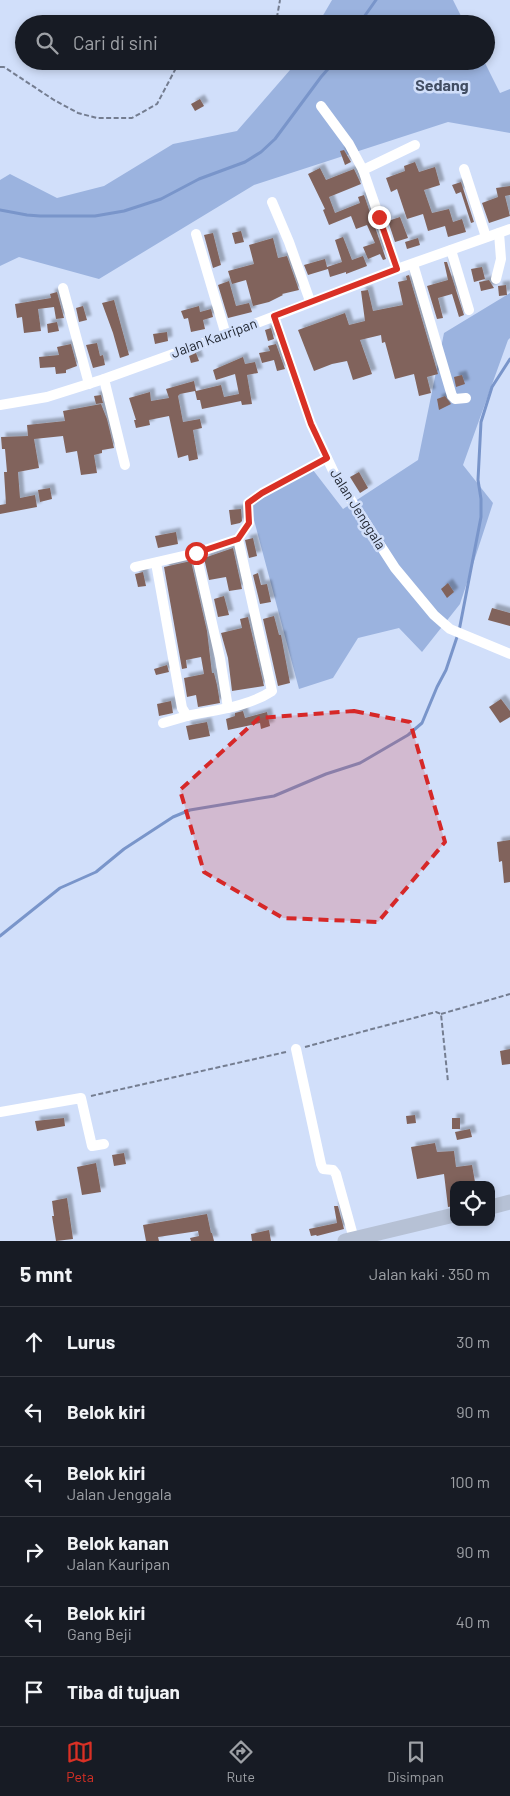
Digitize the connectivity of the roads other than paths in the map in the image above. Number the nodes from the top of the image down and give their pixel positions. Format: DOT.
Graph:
graph roads {
  1 [pos="321,106"];
  2 [pos="415,145"];
  3 [pos="464,169"];
  4 [pos="363,170"];
  5 [pos="272,202"];
  6 [pos="510,229"];
  7 [pos="499,233"];
  8 [pos="196,234"];
  9 [pos="486,237"];
  10 [pos="451,250"];
  11 [pos="413,264"];
  12 [pos="397,269"];
  13 [pos="496,279"];
  14 [pos="63,288"];
  15 [pos="310,301"];
  16 [pos="469,310"];
  17 [pos="274,316"];
  18 [pos="226,335"];
  19 [pos="104,379"];
  20 [pos="89,384"];
  21 [pos="466,398"];
  22 [pos="0,405"];
  23 [pos="327,458"];
  24 [pos="125,465"];
  25 [pos="238,539"];
  26 [pos="196,553"];
  27 [pos="156,563"];
  28 [pos="135,566"];
  29 [pos="510,654"];
  30 [pos="228,708"];
  31 [pos="187,716"];
  32 [pos="163,722"];
  33 [pos="296,1049"];
  34 [pos="0,1112"];
  35 [pos="104,1144"];
  36 [pos="510,1202"];
  37 [pos="495,1206"];
  38 [pos="450,1216"];
  39 [pos="349,1240"];
  1 -- 4 [label="street"];
  2 -- 4 [label="street"];
  3 -- 9 [label="street"];
  4 -- 12 [label="street"];
  5 -- 15 [label="street"];
  6 -- 7 [label="street, Jalan Kauripan"];
  7 -- 9 [label="street, Jalan Kauripan"];
  7 -- 13 [label="street"];
  8 -- 18 [label="street"];
  9 -- 10 [label="street, Jalan Kauripan"];
  10 -- 11 [label="street, Jalan Kauripan"];
  10 -- 16 [label="street"];
  11 -- 12 [label="street, Jalan Kauripan"];
  11 -- 21 [label="street"];
  12 -- 15 [label="street, Jalan Kauripan"];
  14 -- 20 [label="street"];
  15 -- 17 [label="street, Jalan Kauripan"];
  17 -- 18 [label="street, Jalan Kauripan"];
  17 -- 23 [label="street, Jalan Jenggala"];
  18 -- 19 [label="street, Jalan Kauripan"];
  19 -- 20 [label="street, Jalan Kauripan"];
  19 -- 24 [label="street"];
  20 -- 22 [label="street, Jalan Kauripan"];
  23 -- 25 [label="street"];
  23 -- 29 [label="street, Jalan Jenggala"];
  25 -- 26 [label="street"];
  25 -- 30 [label="street"];
  26 -- 27 [label="street"];
  26 -- 30 [label="street"];
  27 -- 28 [label="street"];
  27 -- 31 [label="street"];
  30 -- 31 [label="street"];
  31 -- 32 [label="street"];
  33 -- 39 [label="street"];
  34 -- 35 [label="street"];
  36 -- 37 [label="main road"];
  38 -- 39 [label="main road"];
}
